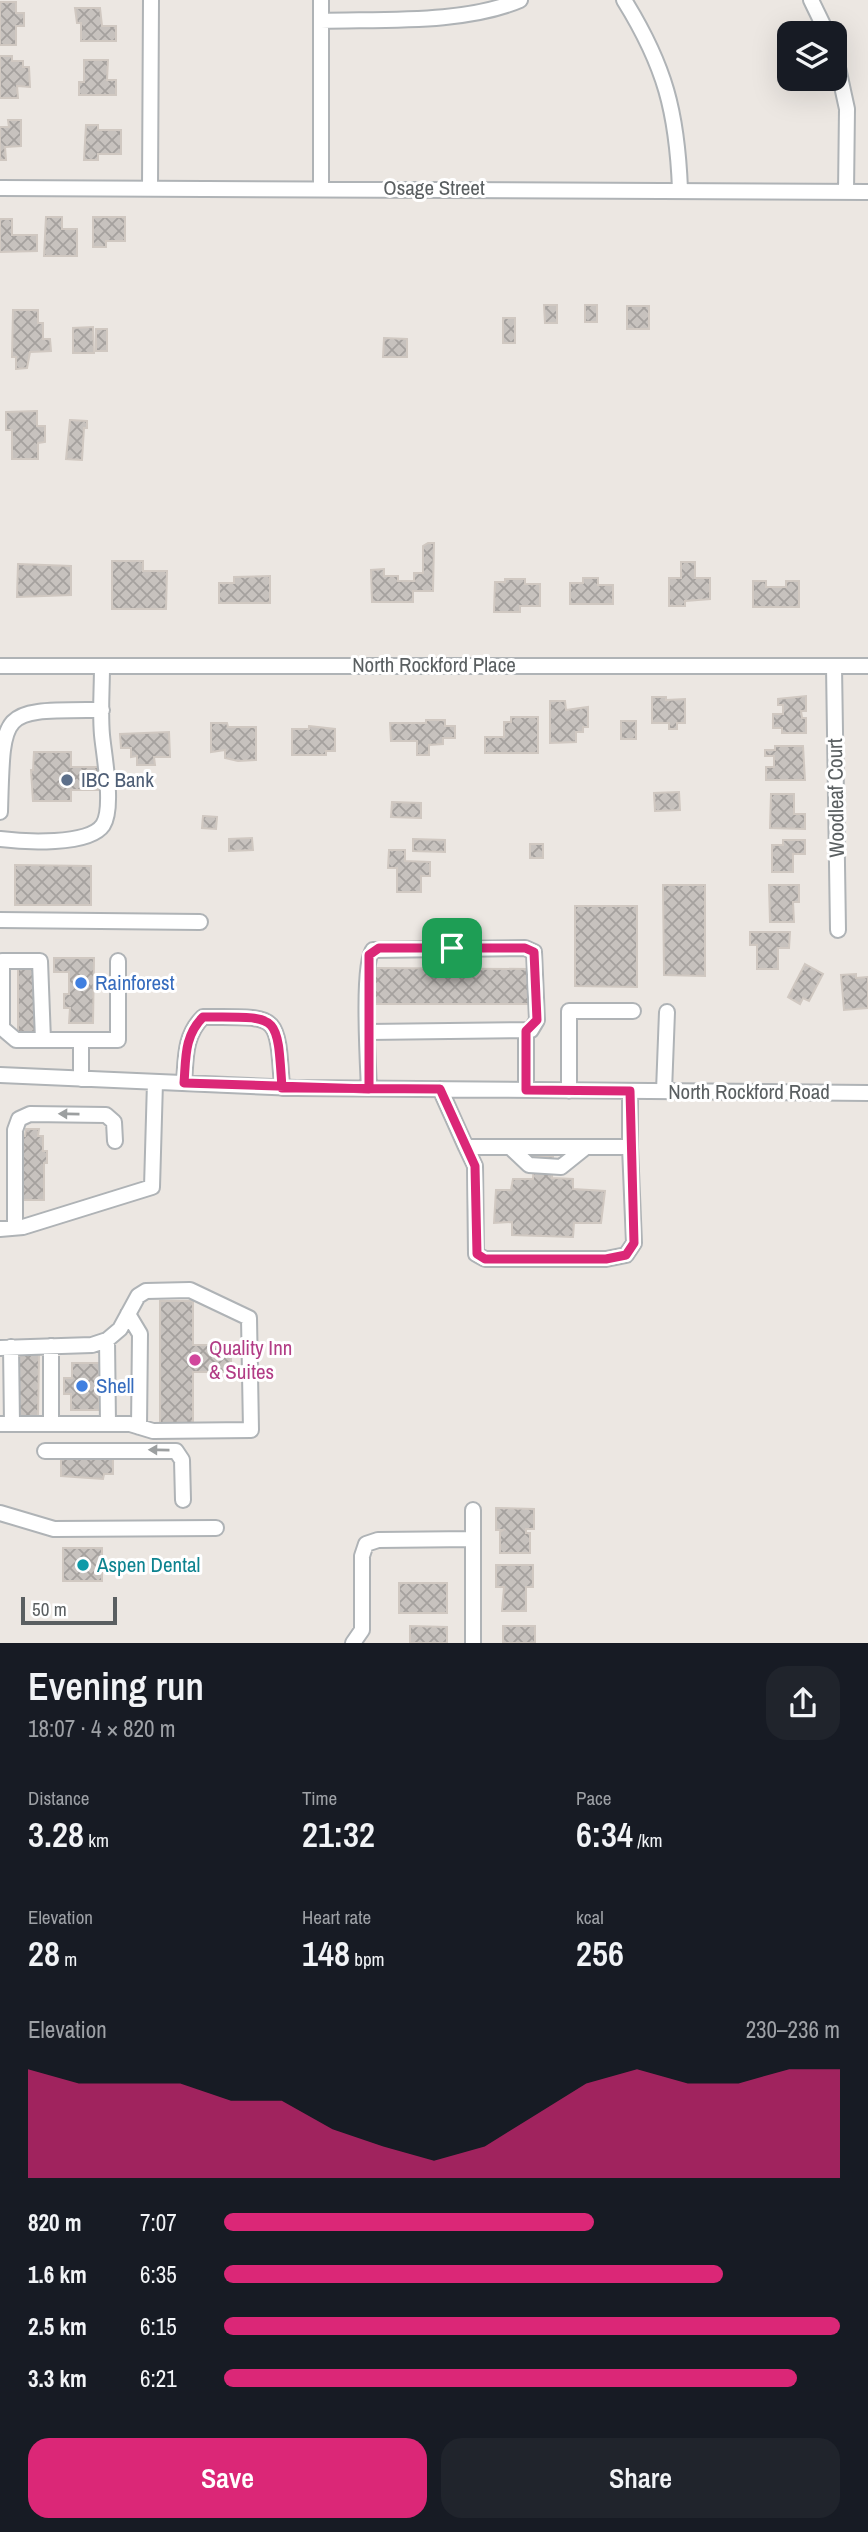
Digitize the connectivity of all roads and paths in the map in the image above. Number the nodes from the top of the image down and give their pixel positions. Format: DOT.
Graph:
graph roads {
  1 [pos="151,0"];
  2 [pos="321,0"];
  3 [pos="520,0"];
  4 [pos="624,0"];
  5 [pos="811,0"];
  6 [pos="821,21"];
  7 [pos="321,22"];
  8 [pos="843,91"];
  9 [pos="321,187"];
  10 [pos="0,188"];
  11 [pos="150,188"];
  12 [pos="680,189"];
  13 [pos="845,192"];
  14 [pos="868,192"];
  15 [pos="0,666"];
  16 [pos="102,666"];
  17 [pos="834,666"];
  18 [pos="868,666"];
  19 [pos="102,709"];
  20 [pos="0,812"];
  21 [pos="0,839"];
  22 [pos="0,920"];
  23 [pos="200,922"];
  24 [pos="838,930"];
  25 [pos="118,961"];
  26 [pos="1,980"];
  27 [pos="633,1011"];
  28 [pos="667,1013"];
  29 [pos="368,1031"];
  30 [pos="526,1031"];
  31 [pos="43,1040"];
  32 [pos="81,1040"];
  33 [pos="0,1075"];
  34 [pos="81,1079"];
  35 [pos="155,1082"];
  36 [pos="184,1083"];
  37 [pos="282,1088"];
  38 [pos="369,1089"];
  39 [pos="440,1089"];
  40 [pos="526,1090"];
  41 [pos="569,1091"];
  42 [pos="630,1091"];
  43 [pos="664,1091"];
  44 [pos="868,1093"];
  45 [pos="115,1141"];
  46 [pos="466,1147"];
  47 [pos="630,1147"];
  48 [pos="7,1228"];
  49 [pos="128,1314"];
  50 [pos="107,1340"];
  51 [pos="51,1346"];
  52 [pos="5,1347"];
  53 [pos="6,1424"];
  54 [pos="51,1424"];
  55 [pos="108,1424"];
  56 [pos="139,1427"];
  57 [pos="45,1451"];
  58 [pos="183,1500"];
  59 [pos="473,1510"];
  60 [pos="0,1513"];
  61 [pos="216,1528"];
  62 [pos="473,1539"];
  63 [pos="354,1643"];
  64 [pos="473,1643"];
  1 -- 11 [label="street"];
  2 -- 7 [label="street"];
  3 -- 7 [label="street"];
  4 -- 12 [label="street"];
  5 -- 6 [label="street"];
  7 -- 9 [label="street"];
  8 -- 13 [label="street"];
  9 -- 11 [label="street, Osage Street"];
  9 -- 12 [label="street, Osage Street"];
  10 -- 11 [label="street, Osage Street"];
  12 -- 13 [label="street, Osage Street"];
  13 -- 14 [label="street, Osage Street"];
  15 -- 16 [label="street, North Rockford Place"];
  16 -- 17 [label="street, North Rockford Place"];
  16 -- 19 [label="street"];
  17 -- 18 [label="street, North Rockford Place"];
  17 -- 24 [label="street, Woodleaf Court"];
  19 -- 20 [label="street"];
  19 -- 21 [label="street"];
  22 -- 23 [label="street"];
  25 -- 32 [label="street"];
  26 -- 31 [label="street"];
  26 -- 31 [label="street"];
  27 -- 41 [label="street"];
  28 -- 43 [label="street"];
  29 -- 30 [label="street"];
  29 -- 30 [label="street"];
  29 -- 38 [label="street"];
  30 -- 40 [label="street"];
  31 -- 32 [label="street"];
  32 -- 34 [label="street"];
  33 -- 34 [label="street, North Rockford Road"];
  34 -- 35 [label="street, North Rockford Road"];
  35 -- 36 [label="street, North Rockford Road"];
  35 -- 48 [label="street"];
  36 -- 37 [label="street, North Rockford Road"];
  36 -- 37 [label="street"];
  37 -- 38 [label="street, North Rockford Road"];
  38 -- 39 [label="street, North Rockford Road"];
  39 -- 40 [label="street, North Rockford Road"];
  39 -- 46 [label="street"];
  40 -- 41 [label="street, North Rockford Road"];
  41 -- 42 [label="street, North Rockford Road"];
  42 -- 43 [label="street, North Rockford Road"];
  42 -- 47 [label="street"];
  43 -- 44 [label="street, North Rockford Road"];
  45 -- 48 [label="street, one-way"];
  46 -- 47 [label="street"];
  46 -- 47 [label="street"];
  49 -- 50 [label="street"];
  49 -- 56 [label="street"];
  49 -- 56 [label="street"];
  50 -- 51 [label="street"];
  50 -- 55 [label="street"];
  51 -- 52 [label="street"];
  51 -- 54 [label="street"];
  52 -- 53 [label="street"];
  53 -- 54 [label="street"];
  54 -- 55 [label="street"];
  55 -- 56 [label="street"];
  58 -- 57 [label="street, one-way"];
  59 -- 62 [label="street"];
  60 -- 61 [label="street"];
  62 -- 63 [label="street"];
  62 -- 64 [label="street"];
}
